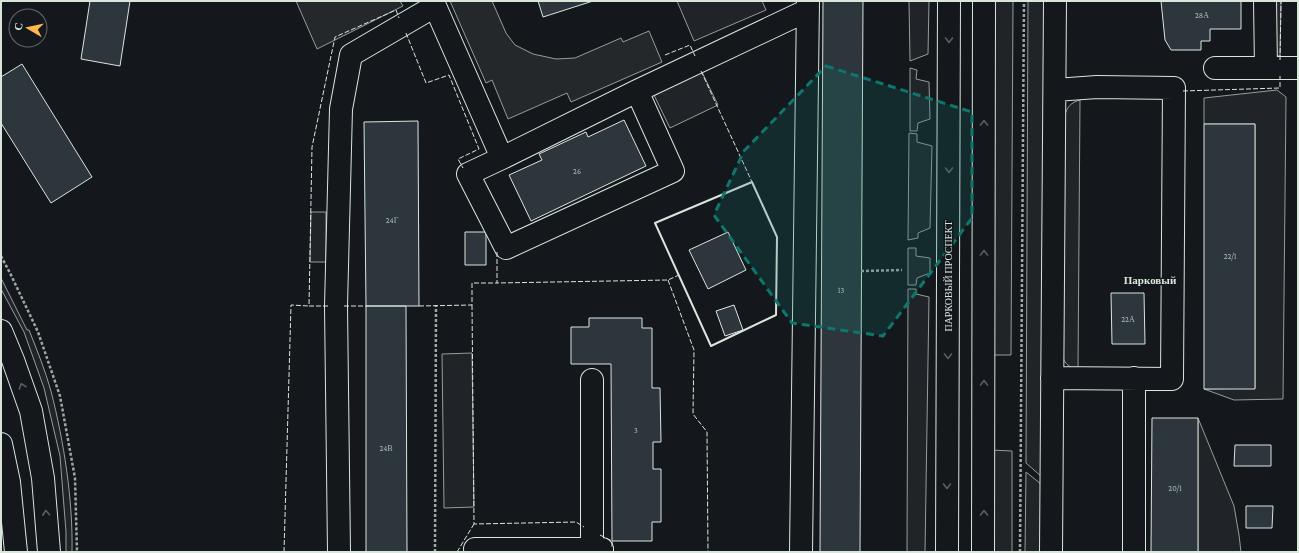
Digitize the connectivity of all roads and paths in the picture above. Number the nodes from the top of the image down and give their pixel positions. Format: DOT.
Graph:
graph roads {
  1 [pos="949,1"];
  2 [pos="984,1"];
  3 [pos="1024,1"];
  4 [pos="1055,1"];
  5 [pos="1265,1"];
  6 [pos="434,4"];
  7 [pos="808,6"];
  8 [pos="1215,68"];
  9 [pos="1266,68"];
  10 [pos="1298,68"];
  11 [pos="1055,90"];
  12 [pos="637,91"];
  13 [pos="502,158"];
  14 [pos="1,256"];
  15 [pos="902,270"];
  16 [pos="861,271"];
  17 [pos="436,305"];
  18 [pos="1,331"];
  19 [pos="1052,378"];
  20 [pos="1134,378"];
  21 [pos="592,380"];
  22 [pos="1,444"];
  23 [pos="475,549"];
  24 [pos="597,551"];
  25 [pos="16,552"];
  26 [pos="49,552"];
  27 [pos="77,552"];
  28 [pos="339,552"];
  29 [pos="435,552"];
  30 [pos="801,552"];
  31 [pos="947,552"];
  32 [pos="983,552"];
  33 [pos="1020,552"];
  34 [pos="1051,552"];
  35 [pos="1134,552"];
  1 -- 31 [label="main road, ПАРКОВЫЙ ПРОСПЕКТ, one-way"];
  32 -- 2 [label="main road, one-way"];
  3 -- 33 [label="path"];
  4 -- 11 [label="main road"];
  5 -- 9 [label="main road"];
  6 -- 13 [label="main road"];
  6 -- 28 [label="main road"];
  7 -- 12 [label="main road"];
  7 -- 30 [label="main road"];
  8 -- 9 [label="main road"];
  9 -- 10 [label="main road"];
  11 -- 19 [label="main road"];
  11 -- 20 [label="main road"];
  12 -- 13 [label="main road"];
  12 -- 13 [label="main road"];
  14 -- 27 [label="path"];
  15 -- 16 [label="path"];
  17 -- 29 [label="path"];
  26 -- 18 [label="main road, one-way"];
  19 -- 20 [label="main road"];
  19 -- 34 [label="main road"];
  20 -- 35 [label="main road"];
  21 -- 24 [label="main road"];
  22 -- 25 [label="main road"];
  23 -- 24 [label="main road"];
}
